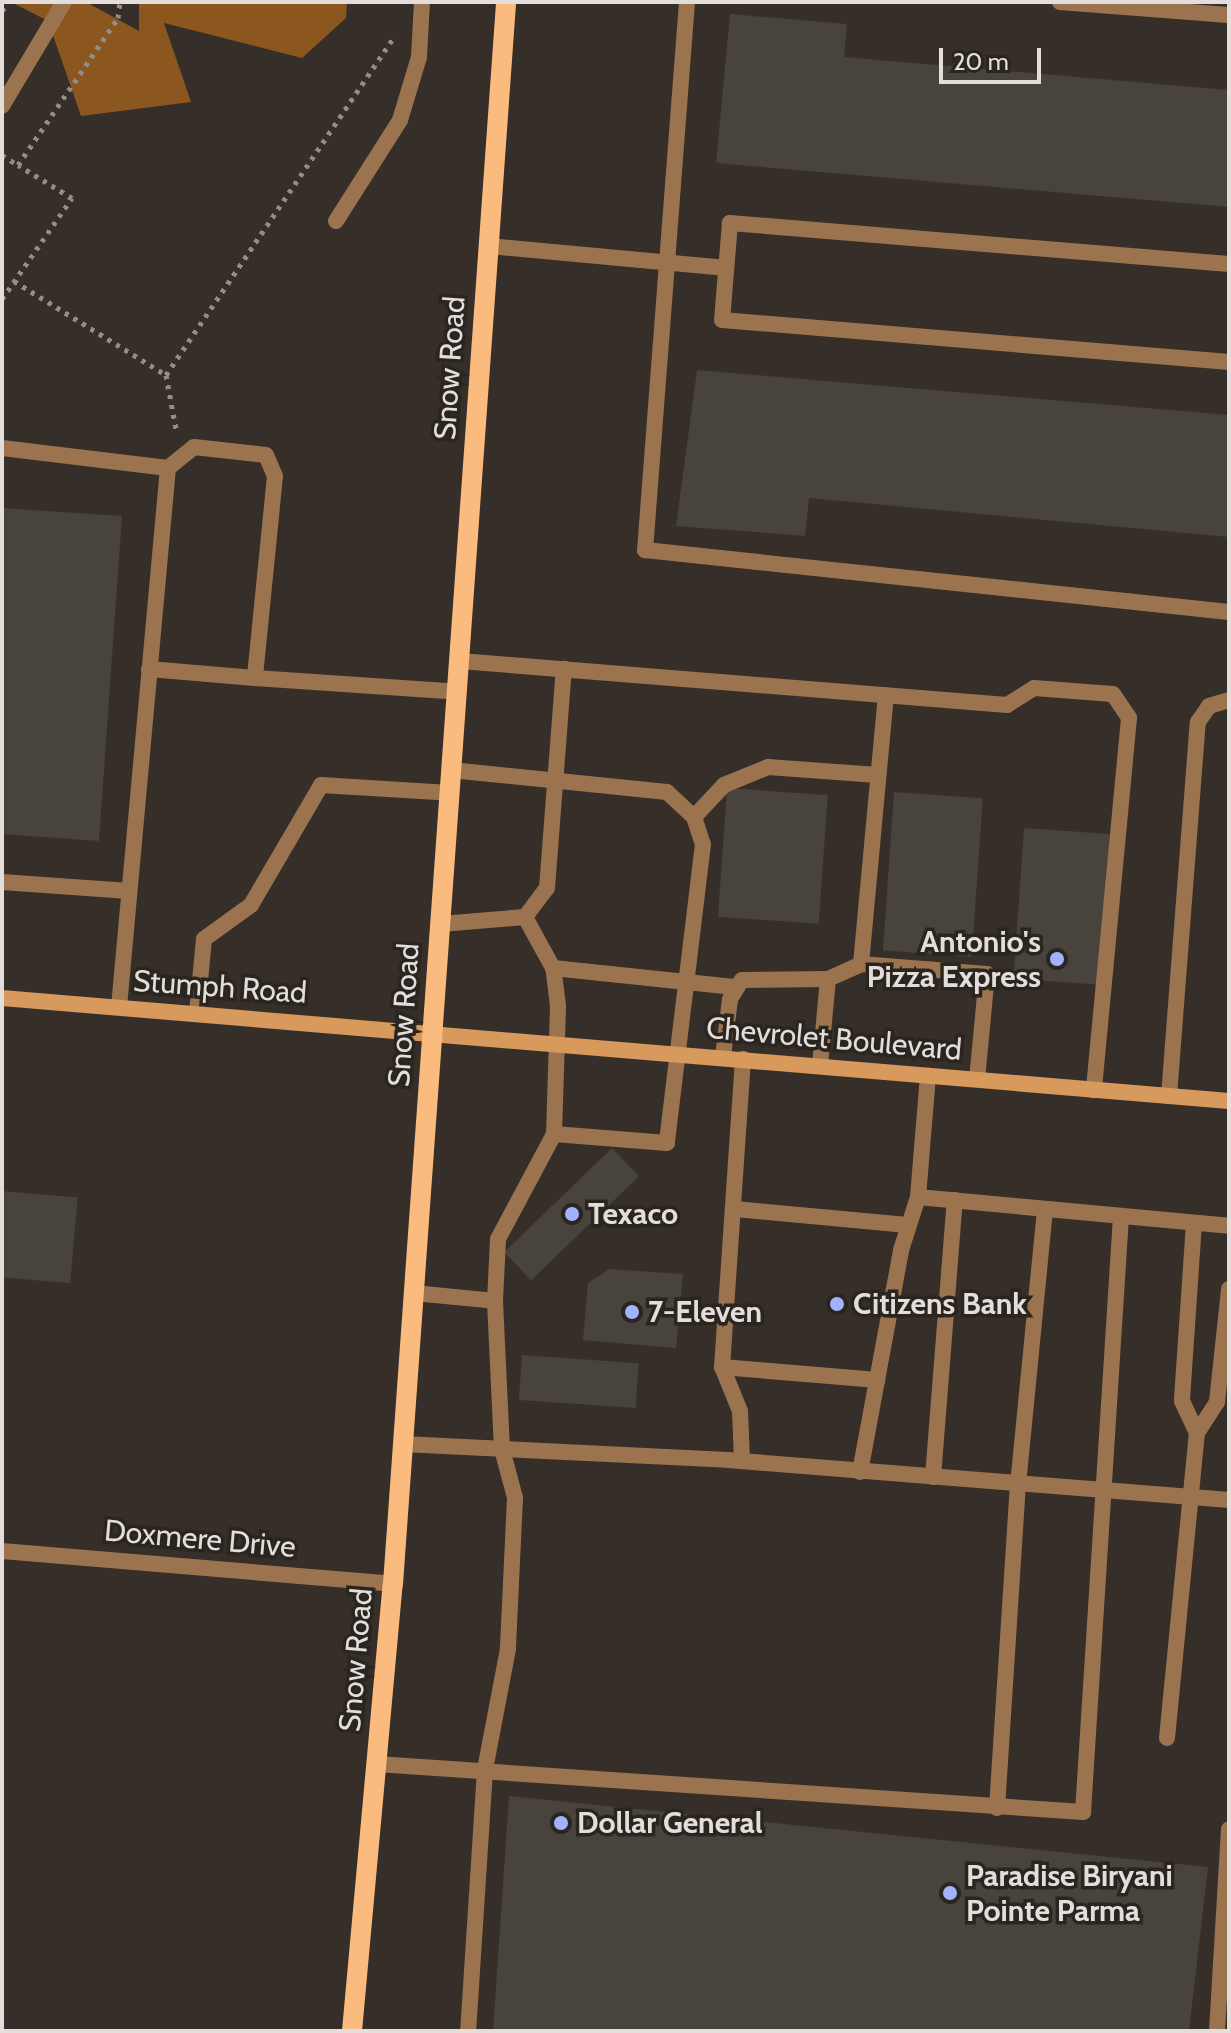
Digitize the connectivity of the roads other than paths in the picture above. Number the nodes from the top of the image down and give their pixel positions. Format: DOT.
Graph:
graph roads {
  1 [pos="64,2"];
  2 [pos="422,2"];
  3 [pos="506,2"];
  4 [pos="687,2"];
  5 [pos="1060,2"];
  6 [pos="1229,15"];
  7 [pos="2,106"];
  8 [pos="336,221"];
  9 [pos="489,246"];
  10 [pos="664,260"];
  11 [pos="1229,264"];
  12 [pos="724,268"];
  13 [pos="1229,362"];
  14 [pos="2,448"];
  15 [pos="168,468"];
  16 [pos="1229,612"];
  17 [pos="460,661"];
  18 [pos="149,669"];
  19 [pos="564,669"];
  20 [pos="255,678"];
  21 [pos="458,692"];
  22 [pos="886,695"];
  23 [pos="1229,700"];
  24 [pos="451,770"];
  25 [pos="878,775"];
  26 [pos="554,779"];
  27 [pos="450,793"];
  28 [pos="694,817"];
  29 [pos="2,882"];
  30 [pos="129,891"];
  31 [pos="525,917"];
  32 [pos="441,924"];
  33 [pos="861,964"];
  34 [pos="553,968"];
  35 [pos="828,979"];
  36 [pos="691,980"];
  37 [pos="734,987"];
  38 [pos="2,998"];
  39 [pos="119,1007"];
  40 [pos="197,1013"];
  41 [pos="433,1031"];
  42 [pos="555,1042"];
  43 [pos="673,1053"];
  44 [pos="723,1057"];
  45 [pos="743,1059"];
  46 [pos="820,1065"];
  47 [pos="928,1075"];
  48 [pos="977,1079"];
  49 [pos="1094,1090"];
  50 [pos="1169,1096"];
  51 [pos="1229,1101"];
  52 [pos="554,1134"];
  53 [pos="918,1197"];
  54 [pos="955,1200"];
  55 [pos="735,1209"];
  56 [pos="1045,1209"];
  57 [pos="1121,1217"];
  58 [pos="1194,1223"];
  59 [pos="907,1225"];
  60 [pos="1229,1226"];
  61 [pos="1229,1289"];
  62 [pos="414,1293"];
  63 [pos="495,1301"];
  64 [pos="722,1367"];
  65 [pos="877,1380"];
  66 [pos="1197,1433"];
  67 [pos="403,1444"];
  68 [pos="502,1449"];
  69 [pos="742,1461"];
  70 [pos="860,1472"];
  71 [pos="933,1477"];
  72 [pos="1018,1485"];
  73 [pos="1102,1492"];
  74 [pos="1191,1499"];
  75 [pos="1229,1500"];
  76 [pos="2,1551"];
  77 [pos="393,1584"];
  78 [pos="1167,1738"];
  79 [pos="377,1764"];
  80 [pos="485,1770"];
  81 [pos="997,1808"];
  82 [pos="1229,1829"];
  83 [pos="352,2031"];
  84 [pos="468,2031"];
  85 [pos="1217,2031"];
  1 -- 7 [label="street"];
  2 -- 8 [label="street"];
  3 -- 9 [label="main road, Snow Road"];
  4 -- 10 [label="street"];
  5 -- 6 [label="street"];
  9 -- 10 [label="street"];
  9 -- 17 [label="main road, Snow Road"];
  10 -- 12 [label="street"];
  10 -- 16 [label="street"];
  11 -- 12 [label="street"];
  12 -- 13 [label="street"];
  14 -- 15 [label="street"];
  15 -- 18 [label="street"];
  15 -- 20 [label="street"];
  17 -- 19 [label="street"];
  17 -- 21 [label="main road, Snow Road"];
  18 -- 20 [label="street"];
  18 -- 30 [label="street"];
  19 -- 22 [label="street"];
  19 -- 26 [label="street"];
  20 -- 21 [label="street"];
  21 -- 24 [label="main road, Snow Road"];
  22 -- 25 [label="street"];
  22 -- 49 [label="street"];
  23 -- 50 [label="street"];
  24 -- 26 [label="street"];
  24 -- 27 [label="main road, Snow Road"];
  25 -- 28 [label="street"];
  25 -- 33 [label="street"];
  26 -- 28 [label="street"];
  26 -- 31 [label="street"];
  27 -- 32 [label="main road, Snow Road"];
  27 -- 40 [label="street"];
  28 -- 36 [label="street"];
  29 -- 30 [label="street"];
  30 -- 39 [label="street"];
  31 -- 32 [label="street"];
  31 -- 34 [label="street"];
  32 -- 41 [label="main road, Snow Road"];
  33 -- 35 [label="street"];
  33 -- 48 [label="street"];
  34 -- 36 [label="street"];
  34 -- 42 [label="street"];
  35 -- 37 [label="street"];
  35 -- 46 [label="street"];
  36 -- 37 [label="street"];
  36 -- 43 [label="street"];
  37 -- 44 [label="street"];
  38 -- 39 [label="main road, Stumph Road"];
  39 -- 40 [label="main road, Stumph Road"];
  40 -- 41 [label="main road, Stumph Road"];
  41 -- 42 [label="main road, Chevrolet Boulevard"];
  41 -- 62 [label="main road, Snow Road"];
  42 -- 43 [label="main road, Chevrolet Boulevard"];
  42 -- 52 [label="street"];
  43 -- 44 [label="main road, Chevrolet Boulevard"];
  43 -- 52 [label="street"];
  44 -- 45 [label="main road, Chevrolet Boulevard"];
  45 -- 46 [label="main road, Chevrolet Boulevard"];
  45 -- 55 [label="street"];
  46 -- 47 [label="main road, Chevrolet Boulevard"];
  47 -- 48 [label="main road, Chevrolet Boulevard"];
  47 -- 53 [label="street"];
  48 -- 49 [label="main road, Chevrolet Boulevard"];
  49 -- 50 [label="main road, Chevrolet Boulevard"];
  50 -- 51 [label="main road, Chevrolet Boulevard"];
  52 -- 63 [label="street"];
  53 -- 54 [label="street"];
  53 -- 59 [label="street"];
  54 -- 56 [label="street"];
  54 -- 71 [label="street"];
  55 -- 59 [label="street"];
  55 -- 64 [label="street"];
  56 -- 57 [label="street"];
  56 -- 72 [label="street"];
  57 -- 58 [label="street"];
  57 -- 73 [label="street"];
  58 -- 60 [label="street"];
  58 -- 66 [label="street"];
  59 -- 65 [label="street"];
  61 -- 66 [label="street"];
  62 -- 63 [label="street"];
  62 -- 67 [label="main road, Snow Road"];
  63 -- 68 [label="street"];
  64 -- 65 [label="street"];
  64 -- 69 [label="street"];
  65 -- 70 [label="street"];
  66 -- 74 [label="street"];
  67 -- 68 [label="street"];
  67 -- 77 [label="main road, Snow Road"];
  68 -- 69 [label="street"];
  68 -- 80 [label="street"];
  69 -- 70 [label="street"];
  70 -- 71 [label="street"];
  71 -- 72 [label="street"];
  72 -- 73 [label="street"];
  72 -- 81 [label="street"];
  73 -- 74 [label="street"];
  73 -- 81 [label="street"];
  74 -- 75 [label="street"];
  74 -- 78 [label="street"];
  76 -- 77 [label="street, Doxmere Drive"];
  77 -- 79 [label="main road, Snow Road"];
  79 -- 80 [label="street"];
  79 -- 83 [label="main road, Snow Road"];
  80 -- 81 [label="street"];
  80 -- 84 [label="street"];
  82 -- 85 [label="street"];
}
